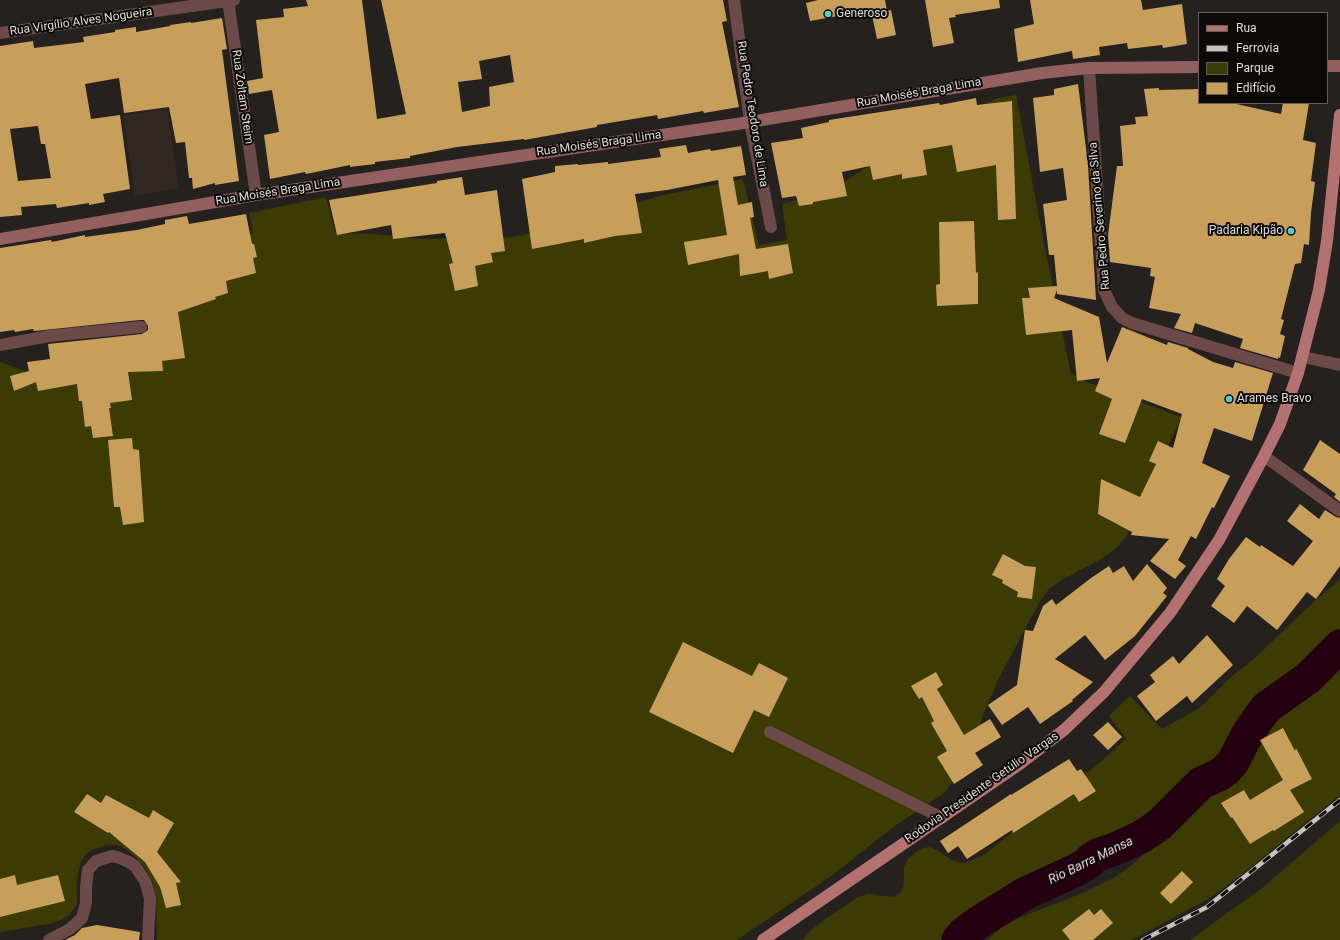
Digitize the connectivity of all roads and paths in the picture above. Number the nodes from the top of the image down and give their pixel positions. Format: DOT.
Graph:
graph roads {
  1 [pos="230,0"];
  2 [pos="734,0"];
  3 [pos="0,33"];
  4 [pos="1328,66"];
  5 [pos="1340,66"];
  6 [pos="1198,67"];
  7 [pos="1089,68"];
  8 [pos="1340,115"];
  9 [pos="750,122"];
  10 [pos="256,195"];
  11 [pos="771,227"];
  12 [pos="0,239"];
  13 [pos="141,326"];
  14 [pos="0,345"];
  15 [pos="1303,356"];
  16 [pos="1340,365"];
  17 [pos="1298,373"];
  18 [pos="1264,456"];
  19 [pos="1340,511"];
  20 [pos="770,732"];
  21 [pos="942,818"];
  22 [pos="49,940"];
  23 [pos="148,940"];
  24 [pos="763,940"];
  1 -- 3 [label="street, Rua Virgílio Alves Nogueira"];
  1 -- 10 [label="street, Rua Zoltam Steim"];
  2 -- 9 [label="street, Rua Pedro Teodoro de Lima"];
  4 -- 5 [label="street"];
  6 -- 7 [label="street, Rua Moisés Braga Lima"];
  7 -- 9 [label="street, Rua Moisés Braga Lima"];
  7 -- 17 [label="street, Rua Pedro Severino da Silva"];
  8 -- 15 [label="main road, Rodovia Presidente Getúlio Vargas"];
  9 -- 10 [label="street, Rua Moisés Braga Lima"];
  9 -- 11 [label="street, Rua Pedro Teodoro de Lima"];
  10 -- 12 [label="street, Rua Moisés Braga Lima"];
  13 -- 14 [label="street"];
  15 -- 16 [label="street"];
  15 -- 17 [label="main road, Rodovia Presidente Getúlio Vargas"];
  17 -- 18 [label="main road, Rodovia Presidente Getúlio Vargas"];
  18 -- 19 [label="street"];
  18 -- 21 [label="main road, Rodovia Presidente Getúlio Vargas"];
  20 -- 21 [label="street"];
  21 -- 24 [label="main road, Rodovia Presidente Getúlio Vargas"];
  22 -- 23 [label="street"];
}
